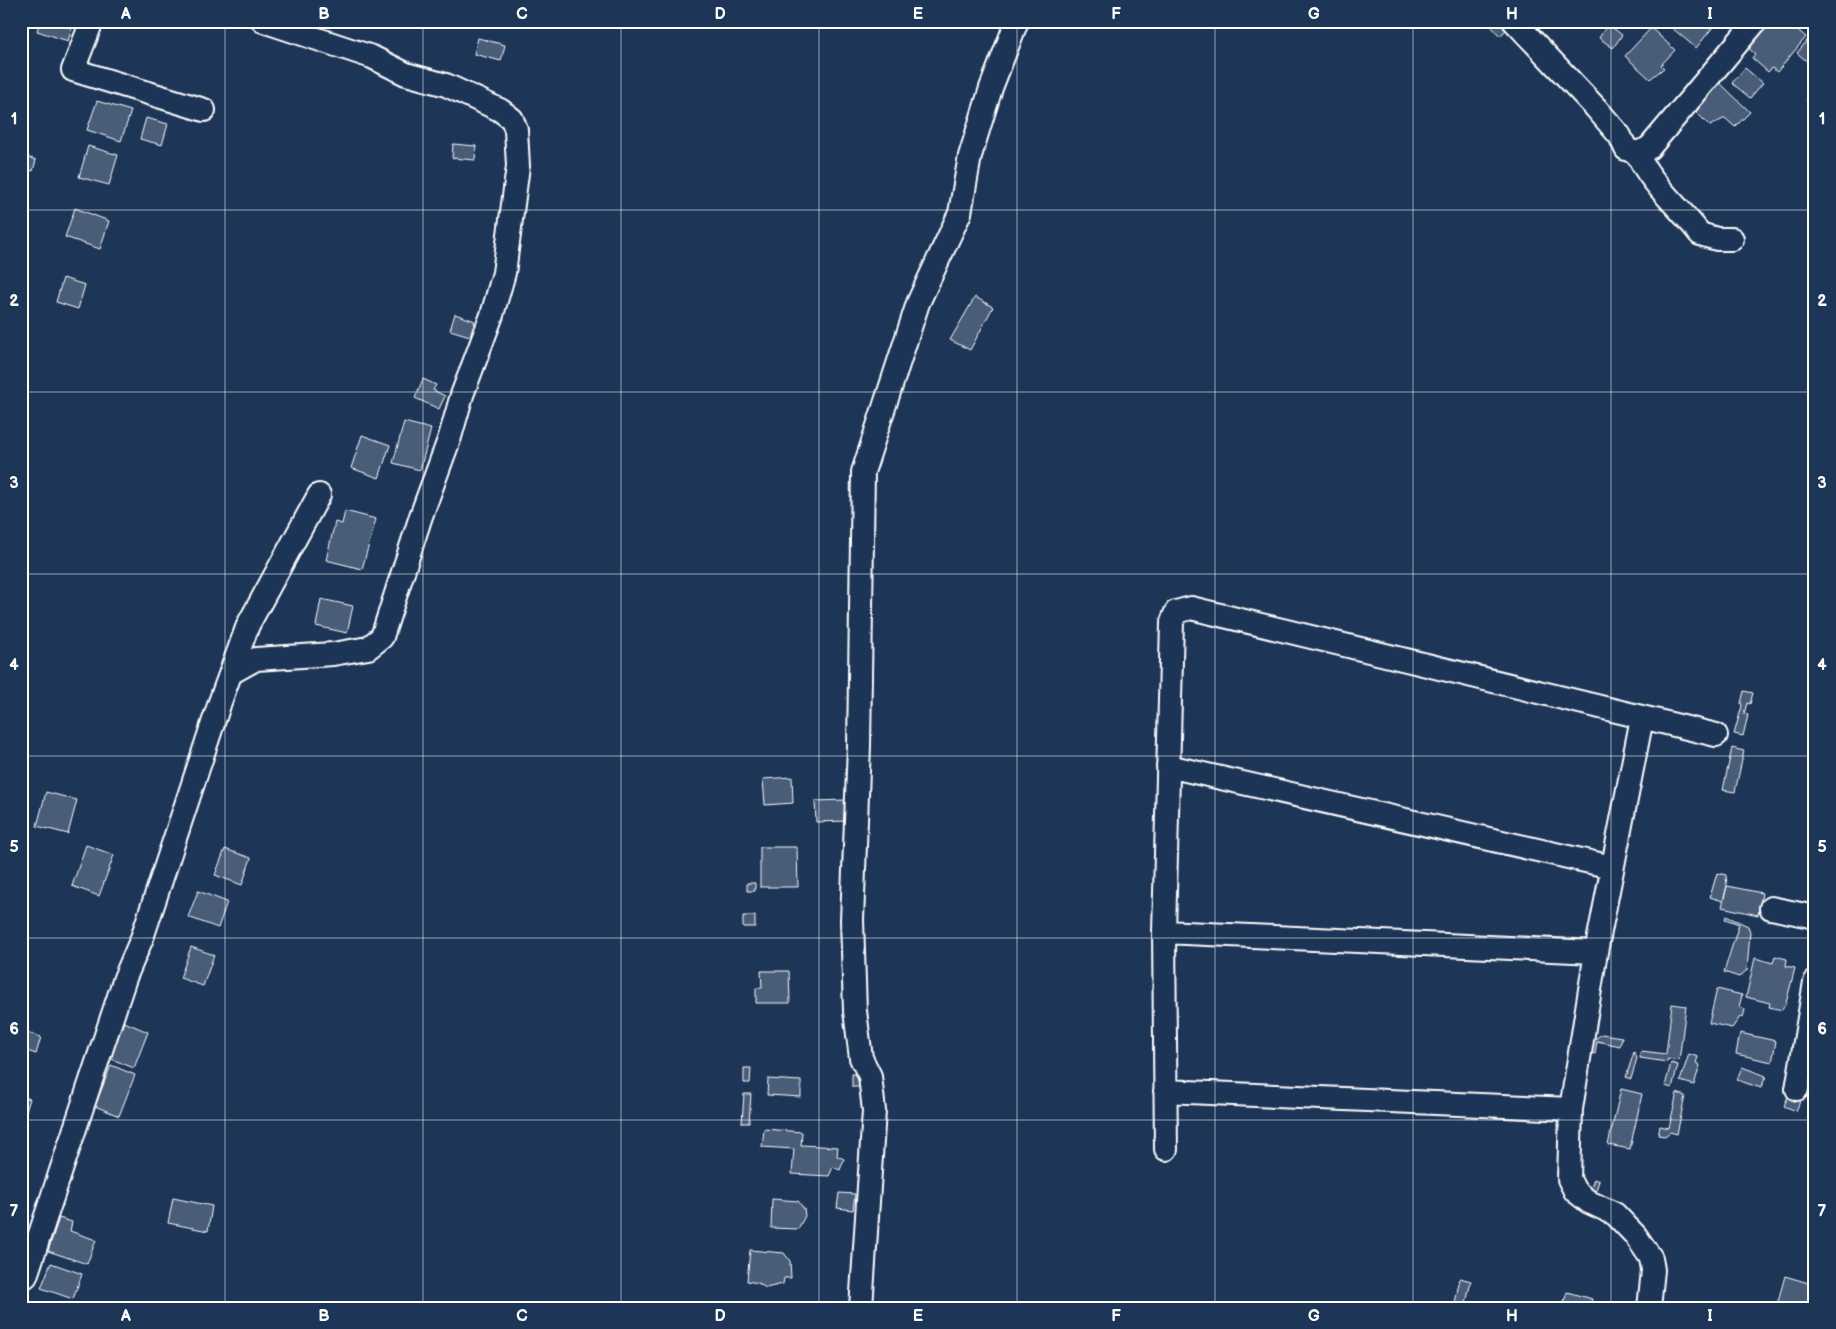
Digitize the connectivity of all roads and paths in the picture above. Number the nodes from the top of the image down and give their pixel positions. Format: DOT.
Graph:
graph roads {
  1 [pos="92,21"];
  2 [pos="263,21"];
  3 [pos="1017,21"];
  4 [pos="1514,21"];
  5 [pos="1756,21"];
  6 [pos="204,110"];
  7 [pos="1637,153"];
  8 [pos="1732,239"];
  9 [pos="319,495"];
  10 [pos="231,673"];
  11 [pos="1642,718"];
  12 [pos="1716,735"];
  13 [pos="1168,766"];
  14 [pos="1612,867"];
  15 [pos="1771,908"];
  16 [pos="1815,917"];
  17 [pos="1164,932"];
  18 [pos="1596,952"];
  19 [pos="1815,982"];
  20 [pos="1797,1089"];
  21 [pos="1166,1091"];
  22 [pos="1571,1108"];
  23 [pos="1166,1149"];
  24 [pos="21,1279"];
  25 [pos="861,1308"];
  26 [pos="1649,1308"];
  1 -- 6 [label="street"];
  2 -- 10 [label="street"];
  3 -- 25 [label="street"];
  4 -- 7 [label="street"];
  5 -- 7 [label="street"];
  7 -- 8 [label="street"];
  9 -- 10 [label="street"];
  10 -- 24 [label="street"];
  11 -- 12 [label="street"];
  11 -- 13 [label="street"];
  11 -- 14 [label="street"];
  13 -- 14 [label="street"];
  13 -- 17 [label="street"];
  14 -- 18 [label="street"];
  15 -- 16 [label="street"];
  17 -- 18 [label="street"];
  17 -- 21 [label="street"];
  18 -- 22 [label="street"];
  19 -- 20 [label="street"];
  21 -- 22 [label="street"];
  21 -- 23 [label="street"];
  22 -- 26 [label="street"];
}
